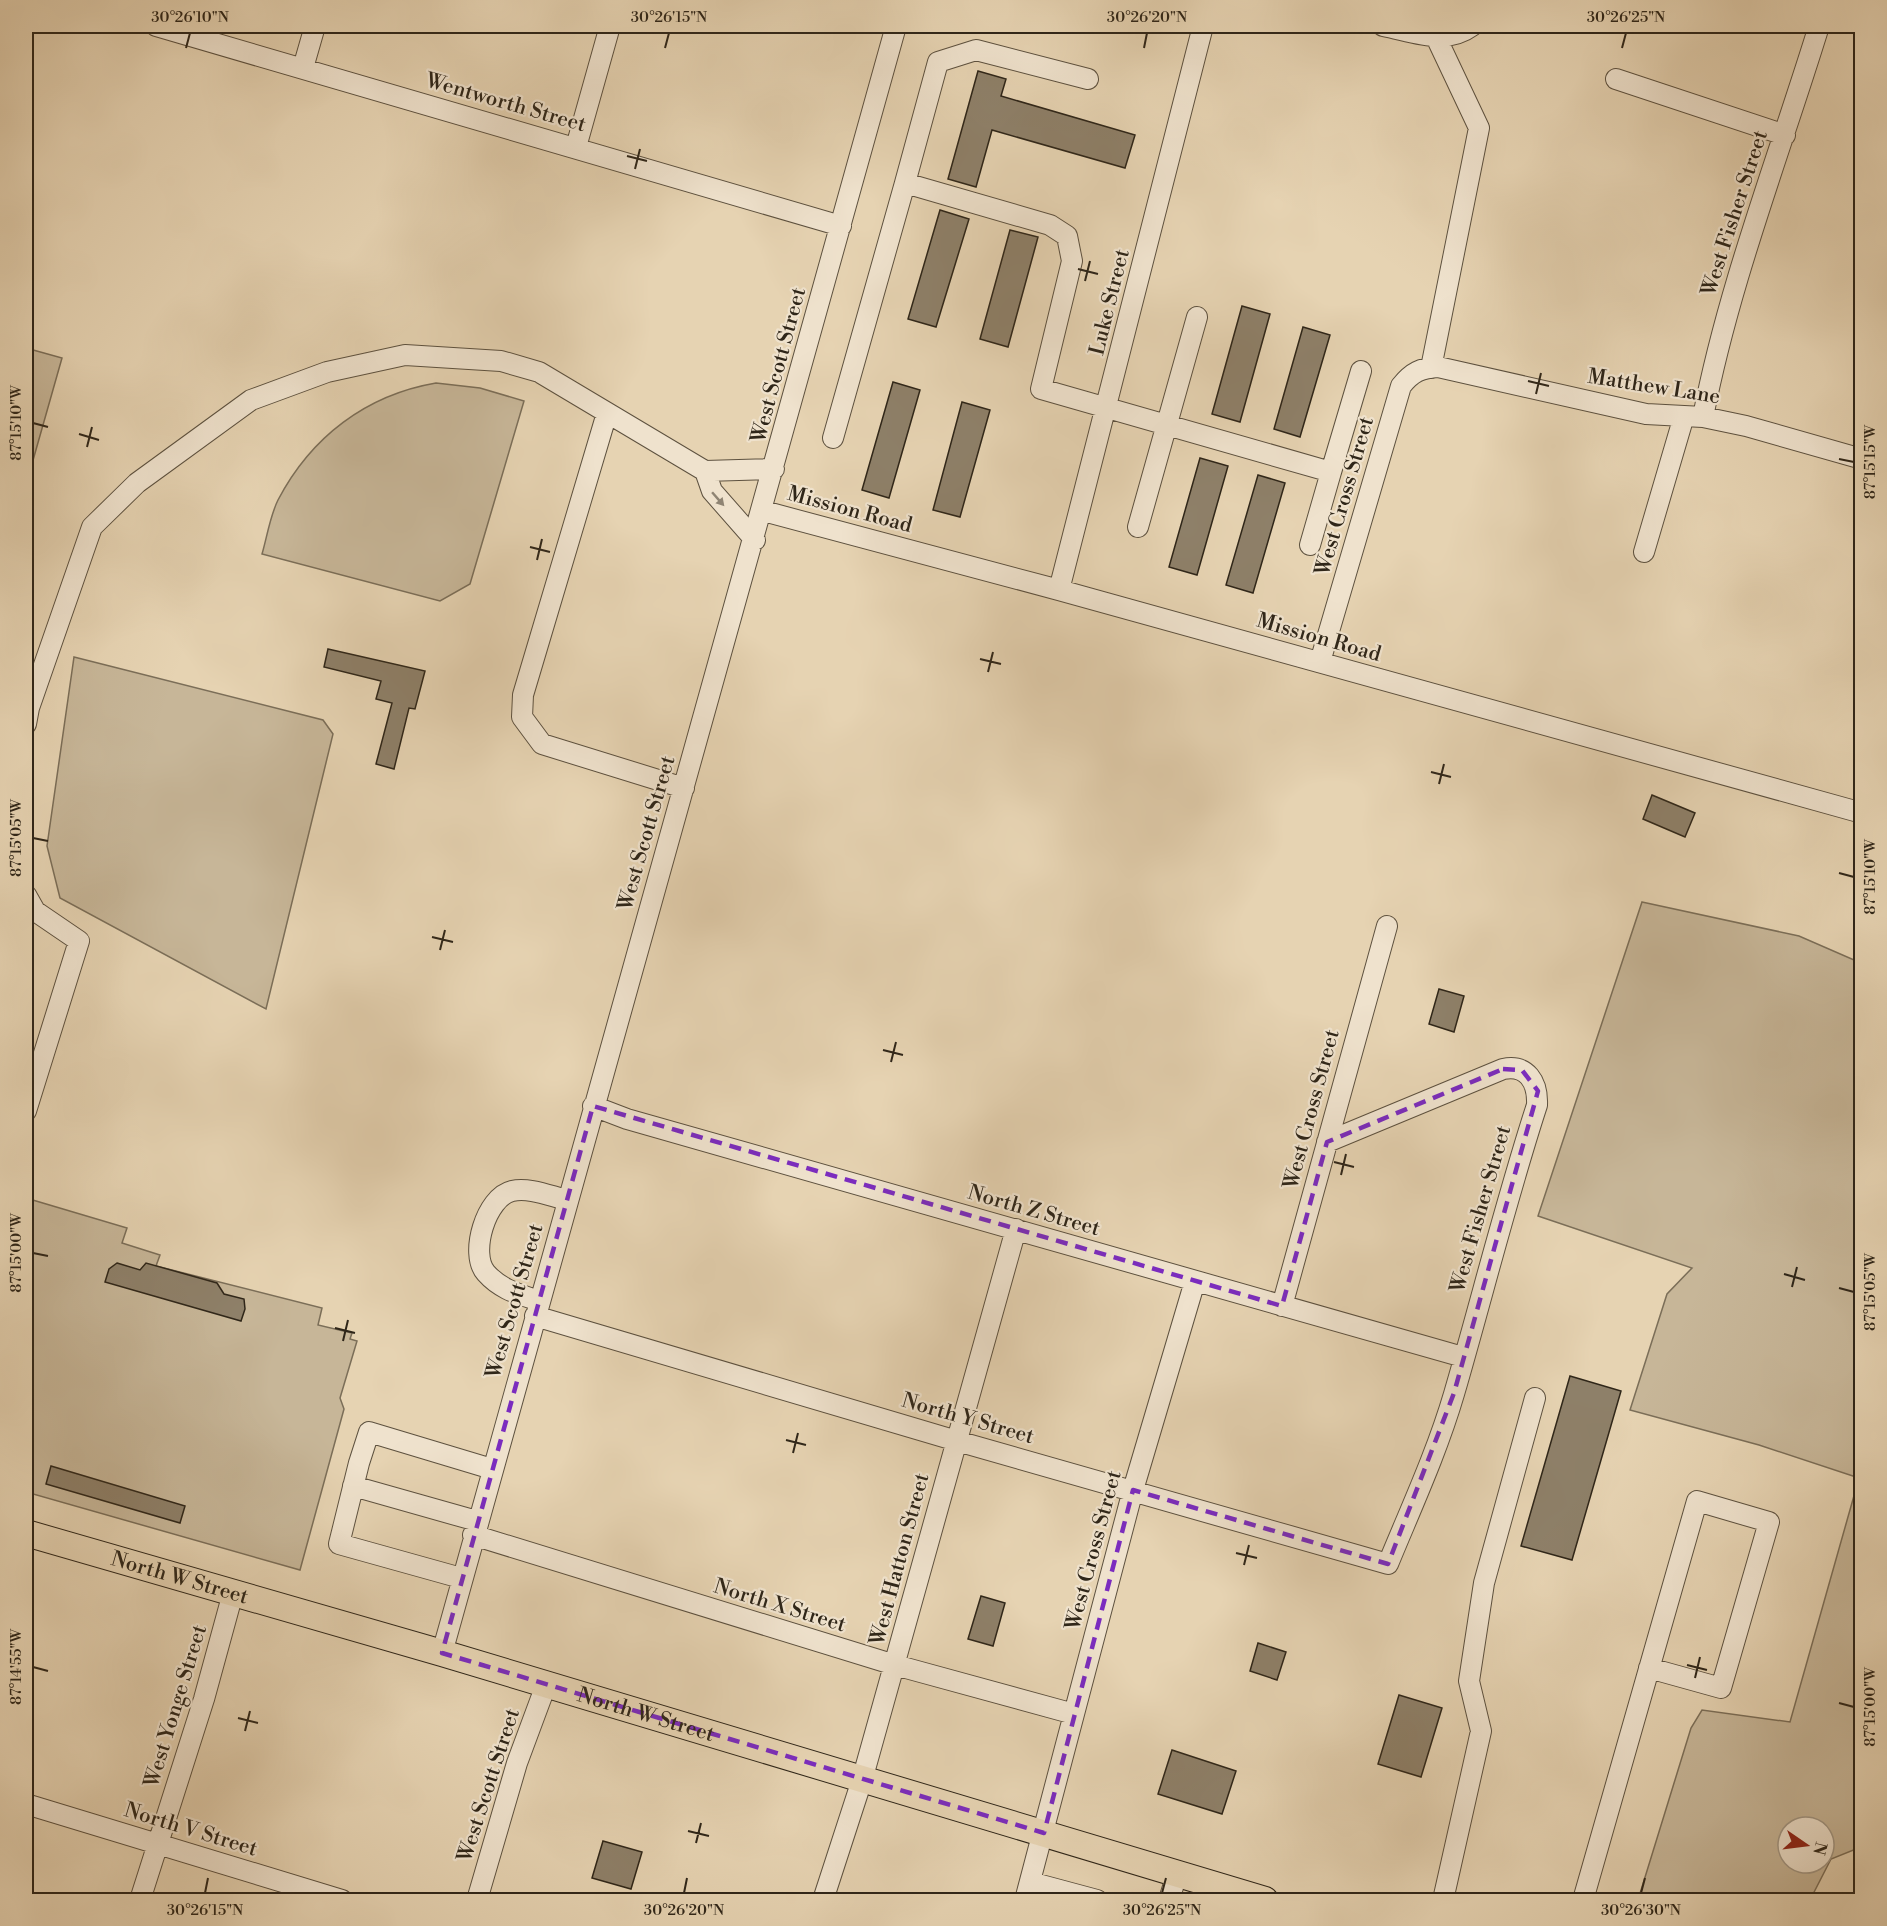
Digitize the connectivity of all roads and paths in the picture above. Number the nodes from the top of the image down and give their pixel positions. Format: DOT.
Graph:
graph roads {
  1 [pos="156,26"];
  2 [pos="315,26"];
  3 [pos="610,26"];
  4 [pos="896,26"];
  5 [pos="1203,26"];
  6 [pos="1383,26"];
  7 [pos="1472,26"];
  8 [pos="1819,26"];
  9 [pos="1436,37"];
  10 [pos="303,68"];
  11 [pos="1088,79"];
  12 [pos="1616,79"];
  13 [pos="1785,135"];
  14 [pos="576,147"];
  15 [pos="905,183"];
  16 [pos="841,226"];
  17 [pos="1197,318"];
  18 [pos="1435,367"];
  19 [pos="1360,371"];
  20 [pos="1107,407"];
  21 [pos="607,413"];
  22 [pos="1693,417"];
  23 [pos="1167,424"];
  24 [pos="833,438"];
  25 [pos="1862,459"];
  26 [pos="774,469"];
  27 [pos="705,471"];
  28 [pos="1330,472"];
  29 [pos="763,511"];
  30 [pos="1138,527"];
  31 [pos="754,540"];
  32 [pos="1310,545"];
  33 [pos="1644,552"];
  34 [pos="1059,590"];
  35 [pos="1320,662"];
  36 [pos="26,724"];
  37 [pos="684,788"];
  38 [pos="1862,813"];
  39 [pos="26,895"];
  40 [pos="1387,926"];
  41 [pos="593,1106"];
  42 [pos="26,1111"];
  43 [pos="1327,1142"];
  44 [pos="567,1200"];
  45 [pos="1016,1229"];
  46 [pos="1195,1281"];
  47 [pos="1282,1306"];
  48 [pos="537,1308"];
  49 [pos="1463,1357"];
  50 [pos="1535,1398"];
  51 [pos="957,1441"];
  52 [pos="492,1469"];
  53 [pos="353,1486"];
  54 [pos="1133,1490"];
  55 [pos="475,1528"];
  56 [pos="26,1533"];
  57 [pos="1388,1564"];
  58 [pos="462,1578"];
  59 [pos="233,1593"];
  60 [pos="442,1653"];
  61 [pos="895,1665"];
  62 [pos="1649,1668"];
  63 [pos="546,1685"];
  64 [pos="1074,1714"];
  65 [pos="862,1780"];
  66 [pos="26,1804"];
  67 [pos="1044,1833"];
  68 [pos="158,1844"];
  69 [pos="1178,1874"];
  70 [pos="1028,1891"];
  71 [pos="1055,1894"];
  72 [pos="1086,1899"];
  73 [pos="140,1900"];
  74 [pos="342,1900"];
  75 [pos="477,1900"];
  76 [pos="823,1900"];
  77 [pos="1169,1900"];
  78 [pos="1265,1900"];
  79 [pos="1443,1900"];
  80 [pos="1583,1900"];
  1 -- 10 [label="street, Wentworth Street"];
  2 -- 10 [label="street"];
  3 -- 14 [label="street"];
  4 -- 16 [label="street, West Scott Street"];
  5 -- 20 [label="street, Luke Street"];
  6 -- 9 [label="street"];
  7 -- 9 [label="street"];
  8 -- 13 [label="street, West Fisher Street"];
  9 -- 18 [label="street"];
  10 -- 14 [label="street, Wentworth Street"];
  11 -- 15 [label="street"];
  12 -- 13 [label="street"];
  13 -- 22 [label="street, West Fisher Street"];
  14 -- 16 [label="street, Wentworth Street"];
  15 -- 20 [label="street"];
  15 -- 24 [label="street"];
  16 -- 26 [label="street, West Scott Street"];
  17 -- 23 [label="street"];
  18 -- 22 [label="street, Matthew Lane"];
  18 -- 35 [label="street, West Cross Street"];
  19 -- 28 [label="street"];
  20 -- 23 [label="street"];
  20 -- 34 [label="street, Luke Street"];
  21 -- 27 [label="street"];
  21 -- 36 [label="street"];
  21 -- 37 [label="street"];
  22 -- 25 [label="street, Matthew Lane"];
  22 -- 33 [label="street, West Fisher Street"];
  23 -- 28 [label="street"];
  23 -- 30 [label="street"];
  26 -- 27 [label="street"];
  26 -- 29 [label="street, West Scott Street"];
  27 -- 31 [label="street, one-way"];
  28 -- 32 [label="street"];
  29 -- 31 [label="street, West Scott Street"];
  29 -- 34 [label="street, Mission Road"];
  31 -- 37 [label="street, West Scott Street"];
  34 -- 35 [label="street, Mission Road"];
  35 -- 38 [label="street, Mission Road"];
  37 -- 41 [label="street, West Scott Street"];
  39 -- 42 [label="street"];
  40 -- 43 [label="street, West Cross Street"];
  41 -- 44 [label="street, West Scott Street"];
  41 -- 45 [label="street, North Z Street"];
  43 -- 47 [label="street, West Cross Street"];
  43 -- 49 [label="street, West Fisher Street"];
  44 -- 48 [label="street, West Scott Street"];
  44 -- 48 [label="street, North Y Street"];
  45 -- 46 [label="street, North Z Street"];
  45 -- 51 [label="street, West Hatton Street"];
  46 -- 47 [label="street, North Z Street"];
  46 -- 54 [label="street, West Cross Street"];
  47 -- 49 [label="street, North Z Street"];
  48 -- 51 [label="street, North Y Street"];
  48 -- 52 [label="street, West Scott Street"];
  49 -- 57 [label="street, West Fisher Street"];
  50 -- 79 [label="street"];
  51 -- 54 [label="street, North Y Street"];
  51 -- 61 [label="street, West Hatton Street"];
  52 -- 53 [label="street"];
  52 -- 55 [label="street, West Scott Street"];
  53 -- 55 [label="street, North X Street"];
  53 -- 58 [label="street"];
  54 -- 57 [label="street, North Y Street"];
  54 -- 64 [label="street, West Cross Street"];
  55 -- 58 [label="street, West Scott Street"];
  55 -- 61 [label="street, North X Street"];
  56 -- 59 [label="main road, North W Street"];
  58 -- 60 [label="street, West Scott Street"];
  59 -- 60 [label="main road, North W Street"];
  59 -- 68 [label="street, West Yonge Street"];
  60 -- 63 [label="main road, North W Street"];
  61 -- 64 [label="street, North X Street"];
  61 -- 65 [label="street, West Hatton Street"];
  62 -- 62 [label="street"];
  62 -- 80 [label="street"];
  63 -- 65 [label="main road, North W Street"];
  63 -- 75 [label="street, West Scott Street"];
  64 -- 67 [label="street, West Cross Street"];
  65 -- 67 [label="main road, North W Street"];
  65 -- 76 [label="street, West Hatton Street"];
  66 -- 68 [label="street, North V Street"];
  67 -- 69 [label="main road, North W Street"];
  67 -- 70 [label="street, West Cross Street"];
  68 -- 73 [label="street, West Yonge Street"];
  68 -- 74 [label="street, North V Street"];
  69 -- 77 [label="street"];
  69 -- 78 [label="main road, North W Street"];
  70 -- 71 [label="street"];
  71 -- 72 [label="street"];
}
